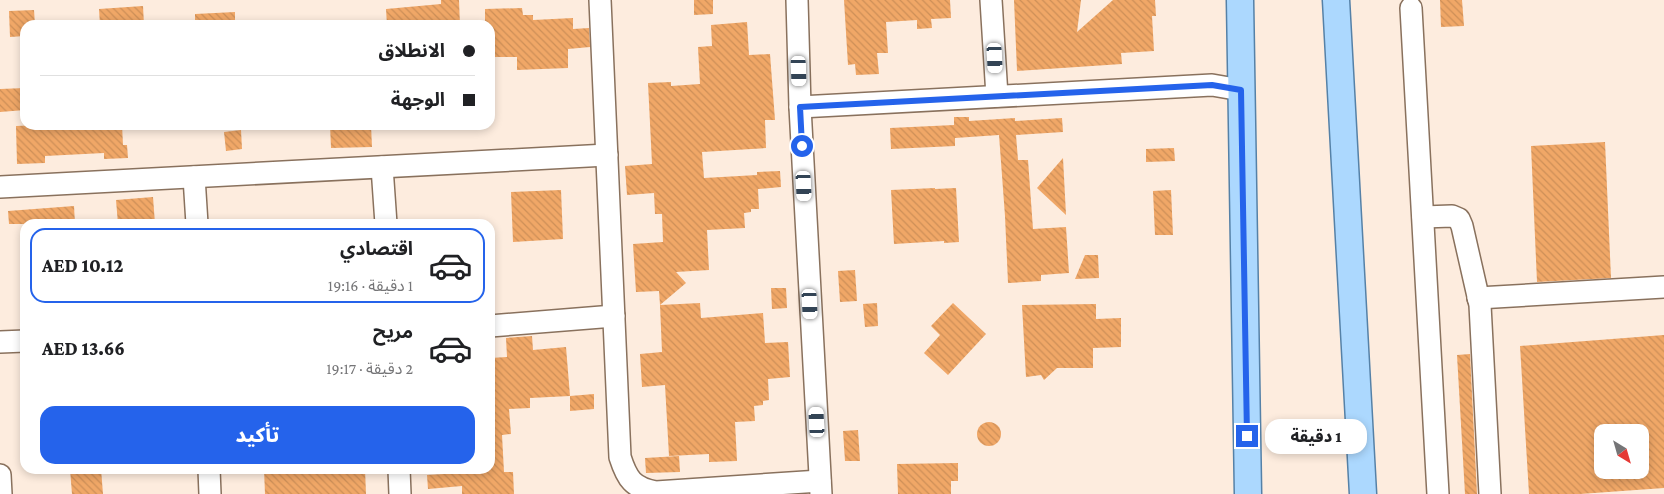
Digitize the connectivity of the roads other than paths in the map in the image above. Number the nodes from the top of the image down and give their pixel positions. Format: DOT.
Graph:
graph roads {
  1 [pos="600,0"];
  2 [pos="797,0"];
  3 [pos="991,0"];
  4 [pos="1240,0"];
  5 [pos="1336,0"];
  6 [pos="1411,8"];
  7 [pos="1241,83"];
  8 [pos="997,96"];
  9 [pos="800,107"];
  10 [pos="607,155"];
  11 [pos="382,167"];
  12 [pos="194,176"];
  13 [pos="0,187"];
  14 [pos="1423,217"];
  15 [pos="196,219"];
  16 [pos="386,219"];
  17 [pos="1664,288"];
  18 [pos="1478,298"];
  19 [pos="614,316"];
  20 [pos="495,326"];
  21 [pos="20,341"];
  22 [pos="0,342"];
  23 [pos="209,474"];
  24 [pos="399,474"];
  25 [pos="0,475"];
  26 [pos="820,487"];
  27 [pos="1,494"];
  28 [pos="210,494"];
  29 [pos="400,494"];
  30 [pos="1248,494"];
  31 [pos="1363,494"];
  32 [pos="1438,494"];
  33 [pos="1490,494"];
  1 -- 10 [label="street"];
  2 -- 9 [label="street"];
  3 -- 8 [label="street"];
  4 -- 7 [label="main road"];
  5 -- 31 [label="main road"];
  6 -- 14 [label="street"];
  7 -- 8 [label="street"];
  7 -- 30 [label="main road"];
  8 -- 9 [label="street"];
  9 -- 26 [label="street"];
  10 -- 11 [label="street"];
  10 -- 19 [label="street"];
  11 -- 12 [label="street"];
  11 -- 16 [label="street"];
  12 -- 13 [label="street"];
  12 -- 15 [label="street"];
  14 -- 18 [label="street"];
  14 -- 32 [label="street"];
  17 -- 18 [label="street"];
  18 -- 33 [label="street"];
  19 -- 20 [label="street"];
  19 -- 26 [label="street"];
  21 -- 22 [label="street"];
  23 -- 28 [label="street"];
  24 -- 29 [label="street"];
  25 -- 27 [label="street"];
}
